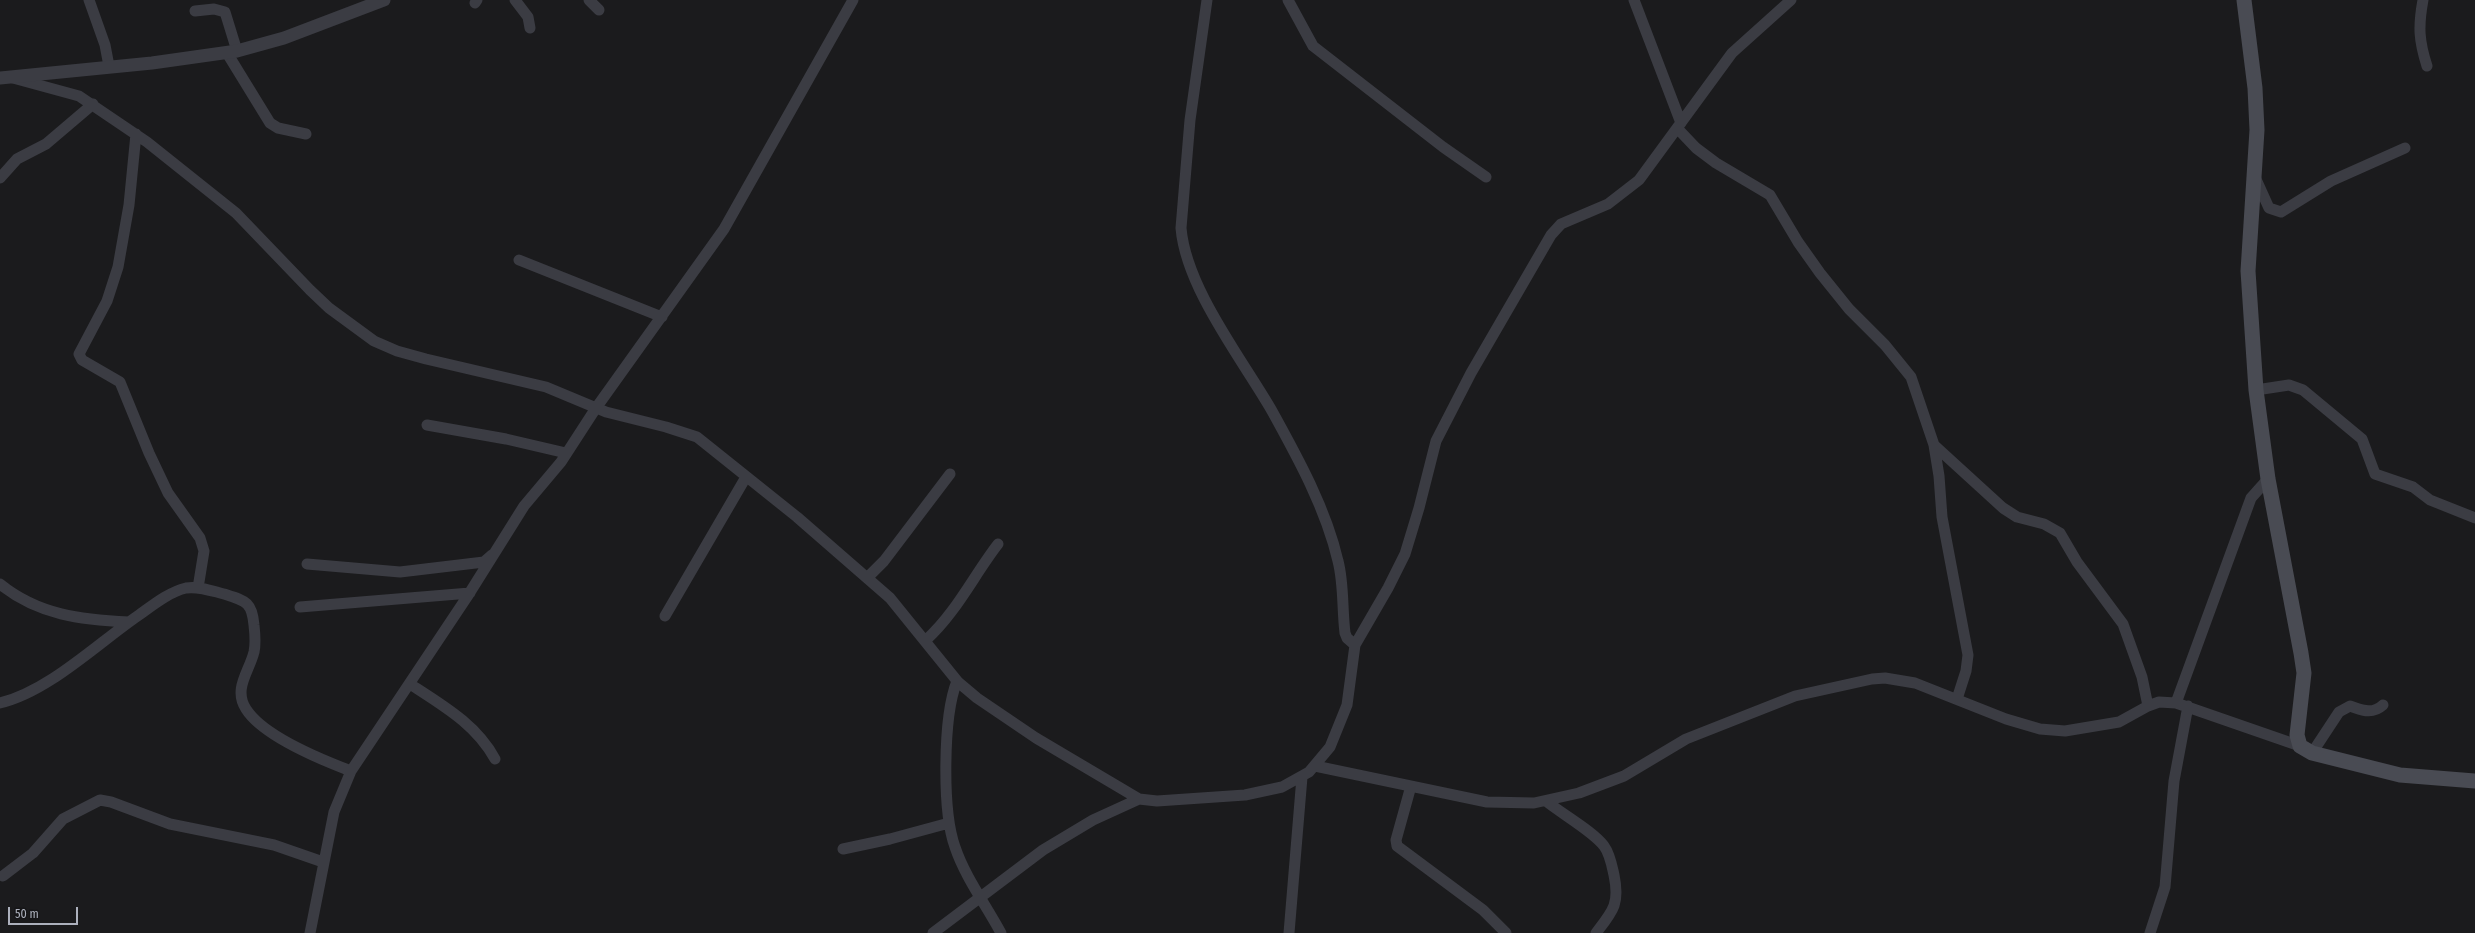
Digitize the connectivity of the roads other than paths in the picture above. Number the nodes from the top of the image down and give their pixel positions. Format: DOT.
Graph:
graph roads {
  1 [pos="89,0"];
  2 [pos="384,0"];
  3 [pos="515,0"];
  4 [pos="589,0"];
  5 [pos="853,0"];
  6 [pos="1207,0"];
  7 [pos="1288,0"];
  8 [pos="1634,0"];
  9 [pos="1791,0"];
  10 [pos="2244,0"];
  11 [pos="2423,0"];
  12 [pos="600,10"];
  13 [pos="195,11"];
  14 [pos="530,28"];
  15 [pos="232,52"];
  16 [pos="109,66"];
  17 [pos="2427,66"];
  18 [pos="6,78"];
  19 [pos="93,104"];
  20 [pos="1679,126"];
  21 [pos="136,134"];
  22 [pos="306,134"];
  23 [pos="2405,148"];
  24 [pos="2255,176"];
  25 [pos="1486,177"];
  26 [pos="0,178"];
  27 [pos="519,260"];
  28 [pos="662,317"];
  29 [pos="2256,390"];
  30 [pos="596,408"];
  31 [pos="427,425"];
  32 [pos="1934,445"];
  33 [pos="566,454"];
  34 [pos="950,474"];
  35 [pos="746,477"];
  36 [pos="2268,479"];
  37 [pos="2475,518"];
  38 [pos="998,544"];
  39 [pos="496,552"];
  40 [pos="306,564"];
  41 [pos="867,578"];
  42 [pos="0,584"];
  43 [pos="198,588"];
  44 [pos="470,593"];
  45 [pos="300,607"];
  46 [pos="665,616"];
  47 [pos="129,622"];
  48 [pos="926,640"];
  49 [pos="1355,645"];
  50 [pos="957,681"];
  51 [pos="410,684"];
  52 [pos="1957,699"];
  53 [pos="0,703"];
  54 [pos="2176,703"];
  55 [pos="2383,705"];
  56 [pos="2148,706"];
  57 [pos="2188,706"];
  58 [pos="2306,750"];
  59 [pos="495,759"];
  60 [pos="1315,766"];
  61 [pos="352,771"];
  62 [pos="1302,778"];
  63 [pos="2475,781"];
  64 [pos="1411,786"];
  65 [pos="1139,798"];
  66 [pos="1546,801"];
  67 [pos="949,823"];
  68 [pos="843,849"];
  69 [pos="323,862"];
  70 [pos="1,875"];
  71 [pos="981,896"];
  72 [pos="310,933"];
  73 [pos="932,933"];
  74 [pos="1001,933"];
  75 [pos="1289,933"];
  76 [pos="1506,933"];
  77 [pos="1596,933"];
  78 [pos="2150,933"];
  1 -- 16 [label="street"];
  2 -- 15 [label="street"];
  3 -- 14 [label="street"];
  4 -- 12 [label="street"];
  5 -- 28 [label="street"];
  6 -- 49 [label="street"];
  7 -- 25 [label="street"];
  8 -- 20 [label="street"];
  9 -- 20 [label="street"];
  10 -- 24 [label="main road"];
  11 -- 17 [label="street"];
  13 -- 15 [label="street"];
  15 -- 16 [label="street"];
  15 -- 22 [label="street"];
  16 -- 18 [label="street"];
  18 -- 19 [label="street"];
  19 -- 21 [label="street"];
  19 -- 26 [label="street"];
  20 -- 32 [label="street"];
  20 -- 49 [label="street"];
  21 -- 30 [label="street"];
  21 -- 43 [label="street"];
  23 -- 24 [label="street"];
  24 -- 29 [label="main road"];
  27 -- 28 [label="street"];
  28 -- 30 [label="street"];
  29 -- 36 [label="main road"];
  29 -- 37 [label="street"];
  30 -- 33 [label="street"];
  30 -- 35 [label="street"];
  31 -- 33 [label="street"];
  32 -- 52 [label="street"];
  32 -- 56 [label="street"];
  33 -- 39 [label="street"];
  34 -- 41 [label="street"];
  35 -- 41 [label="street"];
  35 -- 46 [label="street"];
  36 -- 54 [label="street"];
  36 -- 58 [label="main road"];
  38 -- 48 [label="street"];
  39 -- 40 [label="street"];
  39 -- 44 [label="street"];
  41 -- 48 [label="street"];
  42 -- 47 [label="street"];
  43 -- 47 [label="street"];
  43 -- 61 [label="street"];
  44 -- 45 [label="street"];
  44 -- 51 [label="street"];
  47 -- 53 [label="street"];
  48 -- 50 [label="street"];
  49 -- 60 [label="street"];
  50 -- 65 [label="street"];
  50 -- 67 [label="street"];
  51 -- 59 [label="street"];
  51 -- 61 [label="street"];
  52 -- 56 [label="street"];
  52 -- 66 [label="street"];
  54 -- 56 [label="street"];
  54 -- 57 [label="street"];
  55 -- 58 [label="street"];
  57 -- 58 [label="street"];
  57 -- 78 [label="street"];
  58 -- 63 [label="main road"];
  60 -- 62 [label="street"];
  60 -- 64 [label="street"];
  61 -- 69 [label="street"];
  62 -- 65 [label="street"];
  62 -- 75 [label="street"];
  64 -- 66 [label="street"];
  64 -- 76 [label="street"];
  65 -- 71 [label="street"];
  66 -- 77 [label="street"];
  67 -- 68 [label="street"];
  67 -- 71 [label="street"];
  69 -- 70 [label="street"];
  69 -- 72 [label="street"];
  71 -- 73 [label="street"];
  71 -- 74 [label="street"];
}
